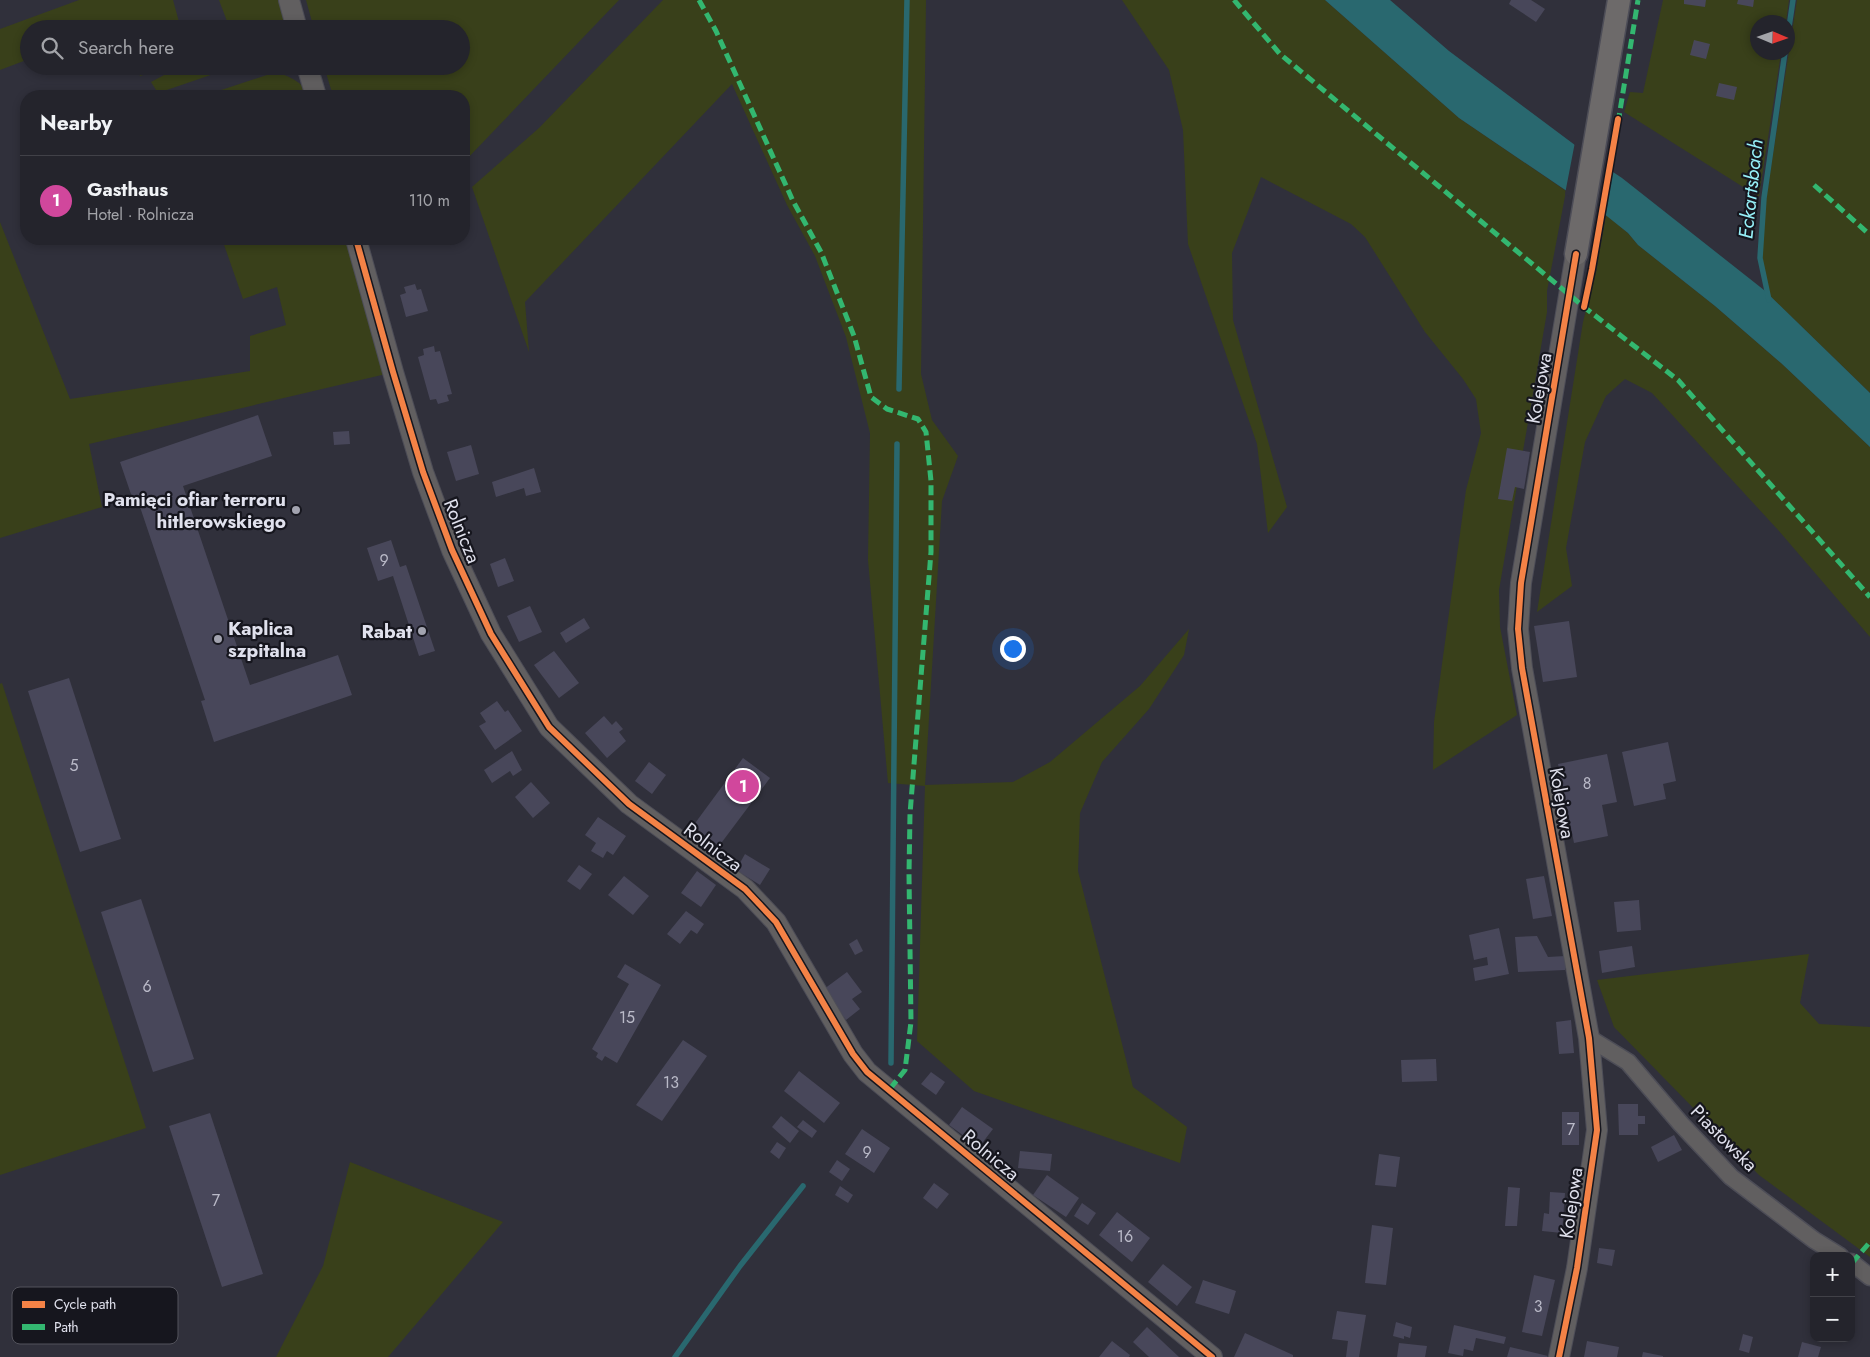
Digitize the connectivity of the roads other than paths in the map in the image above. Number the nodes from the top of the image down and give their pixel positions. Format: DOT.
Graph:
graph roads {
  1 [pos="289,0"];
  2 [pos="1619,0"];
  3 [pos="295,20"];
  4 [pos="310,75"];
  5 [pos="314,90"];
  6 [pos="357,245"];
  7 [pos="1576,254"];
  8 [pos="1589,1038"];
  9 [pos="1834,1252"];
  10 [pos="1855,1265"];
  11 [pos="1870,1277"];
  12 [pos="1212,1357"];
  13 [pos="1559,1357"];
  1 -- 3 [label="street"];
  2 -- 7 [label="main road"];
  4 -- 5 [label="street"];
  6 -- 12 [label="street, Rolnicza"];
  7 -- 8 [label="street, Kolejowa"];
  8 -- 9 [label="street, Piastowska"];
  8 -- 13 [label="street, Kolejowa"];
  10 -- 11 [label="street"];
}
